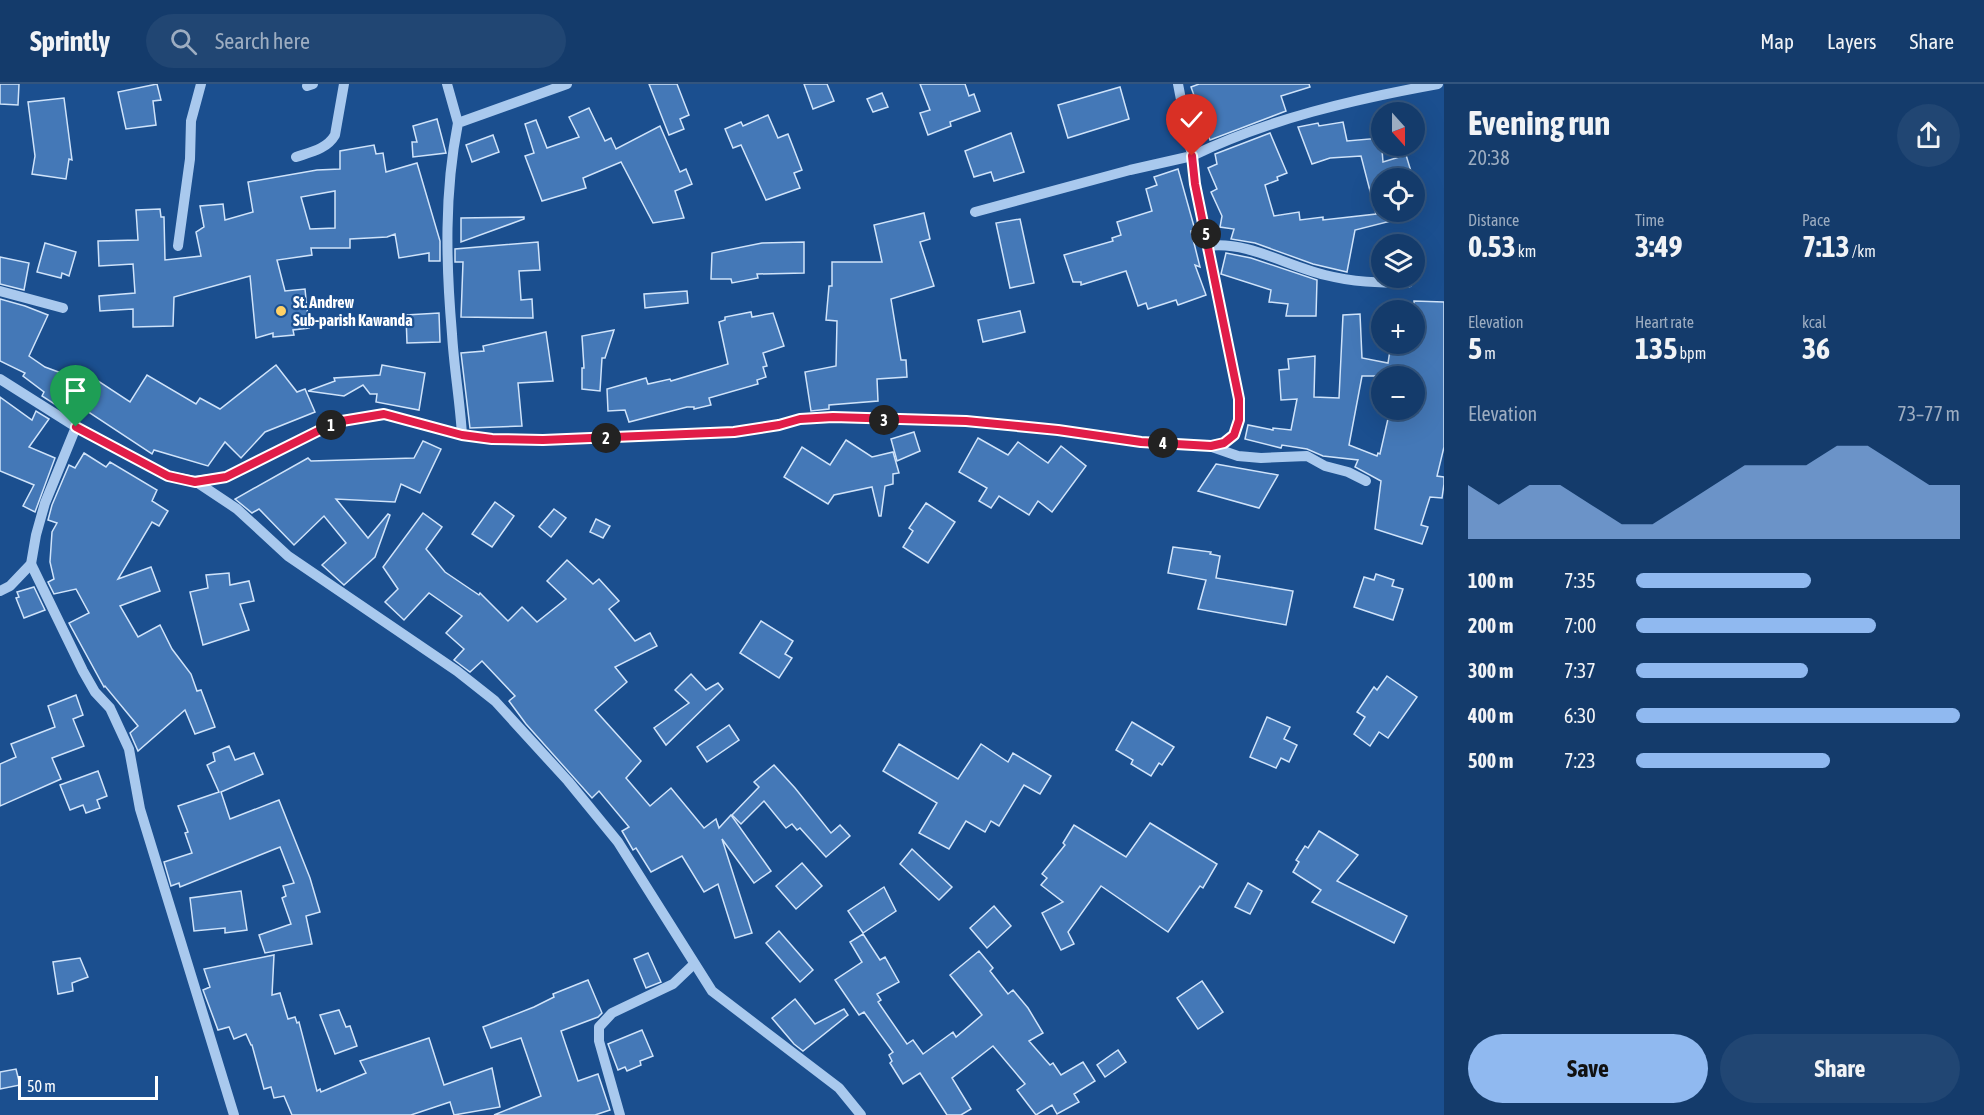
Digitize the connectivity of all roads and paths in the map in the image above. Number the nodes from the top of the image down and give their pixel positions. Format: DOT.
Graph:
graph roads {
  1 [pos="201,84"];
  2 [pos="344,84"];
  3 [pos="447,84"];
  4 [pos="567,84"];
  5 [pos="1178,84"];
  6 [pos="1438,84"];
  7 [pos="458,123"];
  8 [pos="1192,156"];
  9 [pos="296,157"];
  10 [pos="975,212"];
  11 [pos="178,246"];
  12 [pos="1209,246"];
  13 [pos="1371,284"];
  14 [pos="0,291"];
  15 [pos="63,308"];
  16 [pos="0,379"];
  17 [pos="76,427"];
  18 [pos="462,435"];
  19 [pos="1211,446"];
  20 [pos="1366,481"];
  21 [pos="195,482"];
  22 [pos="31,564"];
  23 [pos="0,591"];
  24 [pos="694,964"];
  25 [pos="234,1115"];
  26 [pos="620,1115"];
  27 [pos="861,1115"];
  1 -- 11 [label="street"];
  2 -- 9 [label="street"];
  3 -- 7 [label="street"];
  4 -- 7 [label="street"];
  5 -- 8 [label="street"];
  6 -- 8 [label="street"];
  7 -- 18 [label="street"];
  8 -- 10 [label="street"];
  8 -- 12 [label="street"];
  12 -- 13 [label="street"];
  12 -- 19 [label="street"];
  14 -- 15 [label="street"];
  16 -- 17 [label="street"];
  17 -- 21 [label="street"];
  17 -- 22 [label="street"];
  18 -- 19 [label="street"];
  18 -- 21 [label="street"];
  19 -- 20 [label="street"];
  21 -- 24 [label="street"];
  22 -- 23 [label="street"];
  22 -- 25 [label="street"];
  24 -- 26 [label="street"];
  24 -- 27 [label="street"];
}
